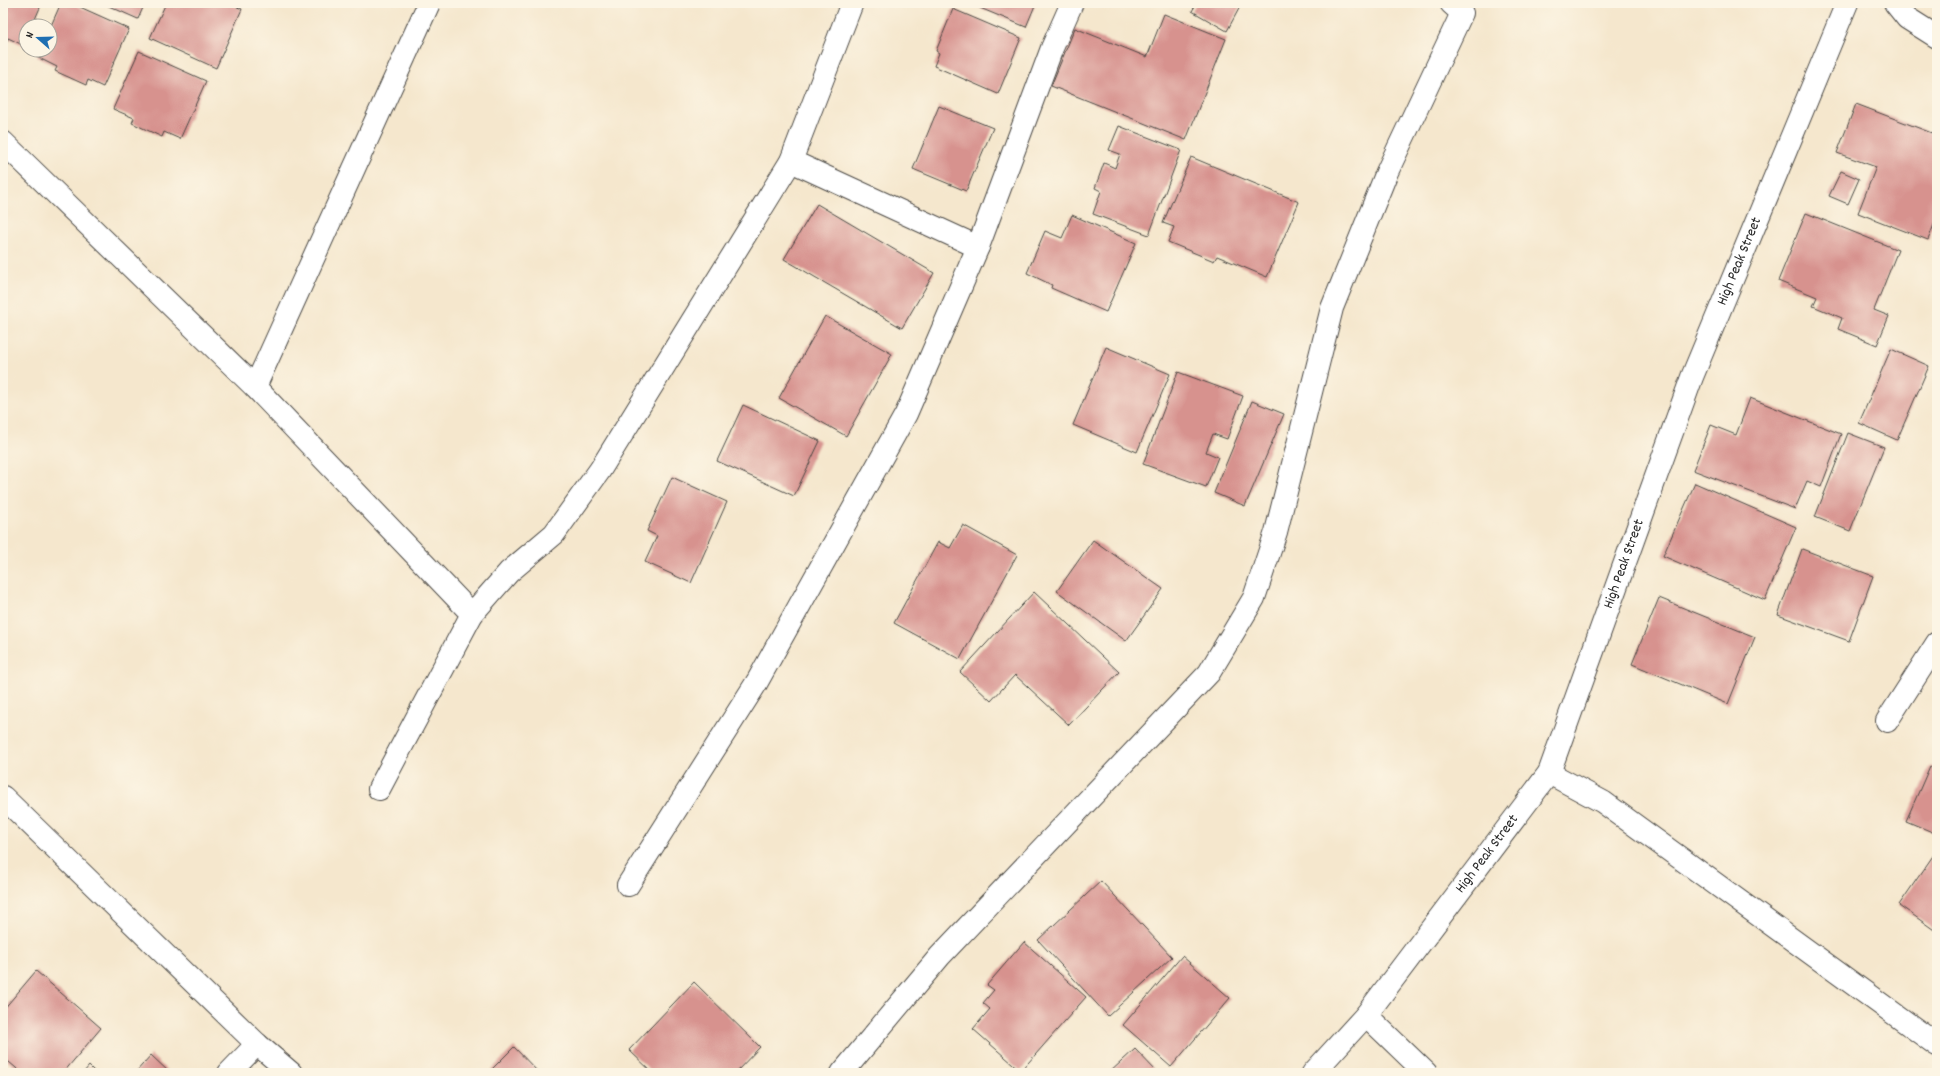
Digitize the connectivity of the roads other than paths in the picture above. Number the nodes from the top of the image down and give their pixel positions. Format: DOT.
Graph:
graph roads {
  1 [pos="429,3"];
  2 [pos="852,3"];
  3 [pos="1072,3"];
  4 [pos="1847,3"];
  5 [pos="1895,3"];
  6 [pos="1460,6"];
  7 [pos="1937,37"];
  8 [pos="3,142"];
  9 [pos="792,161"];
  10 [pos="978,247"];
  11 [pos="255,387"];
  12 [pos="472,614"];
  13 [pos="1937,643"];
  14 [pos="1887,721"];
  15 [pos="1549,773"];
  16 [pos="379,789"];
  17 [pos="3,797"];
  18 [pos="628,884"];
  19 [pos="1366,1015"];
  20 [pos="257,1044"];
  21 [pos="1937,1045"];
  22 [pos="229,1073"];
  23 [pos="291,1073"];
  24 [pos="842,1073"];
  25 [pos="1313,1073"];
  26 [pos="1426,1073"];
  1 -- 11 [label="street"];
  2 -- 9 [label="street"];
  3 -- 10 [label="street"];
  4 -- 15 [label="street, High Peak Street"];
  5 -- 7 [label="street"];
  6 -- 24 [label="street"];
  8 -- 11 [label="street"];
  9 -- 10 [label="street"];
  9 -- 12 [label="street"];
  10 -- 18 [label="street"];
  11 -- 12 [label="street"];
  12 -- 16 [label="street"];
  13 -- 14 [label="street"];
  15 -- 19 [label="street, High Peak Street"];
  15 -- 21 [label="street"];
  17 -- 20 [label="street"];
  19 -- 25 [label="street, High Peak Street"];
  19 -- 26 [label="street"];
  20 -- 22 [label="street"];
  20 -- 23 [label="street"];
}
